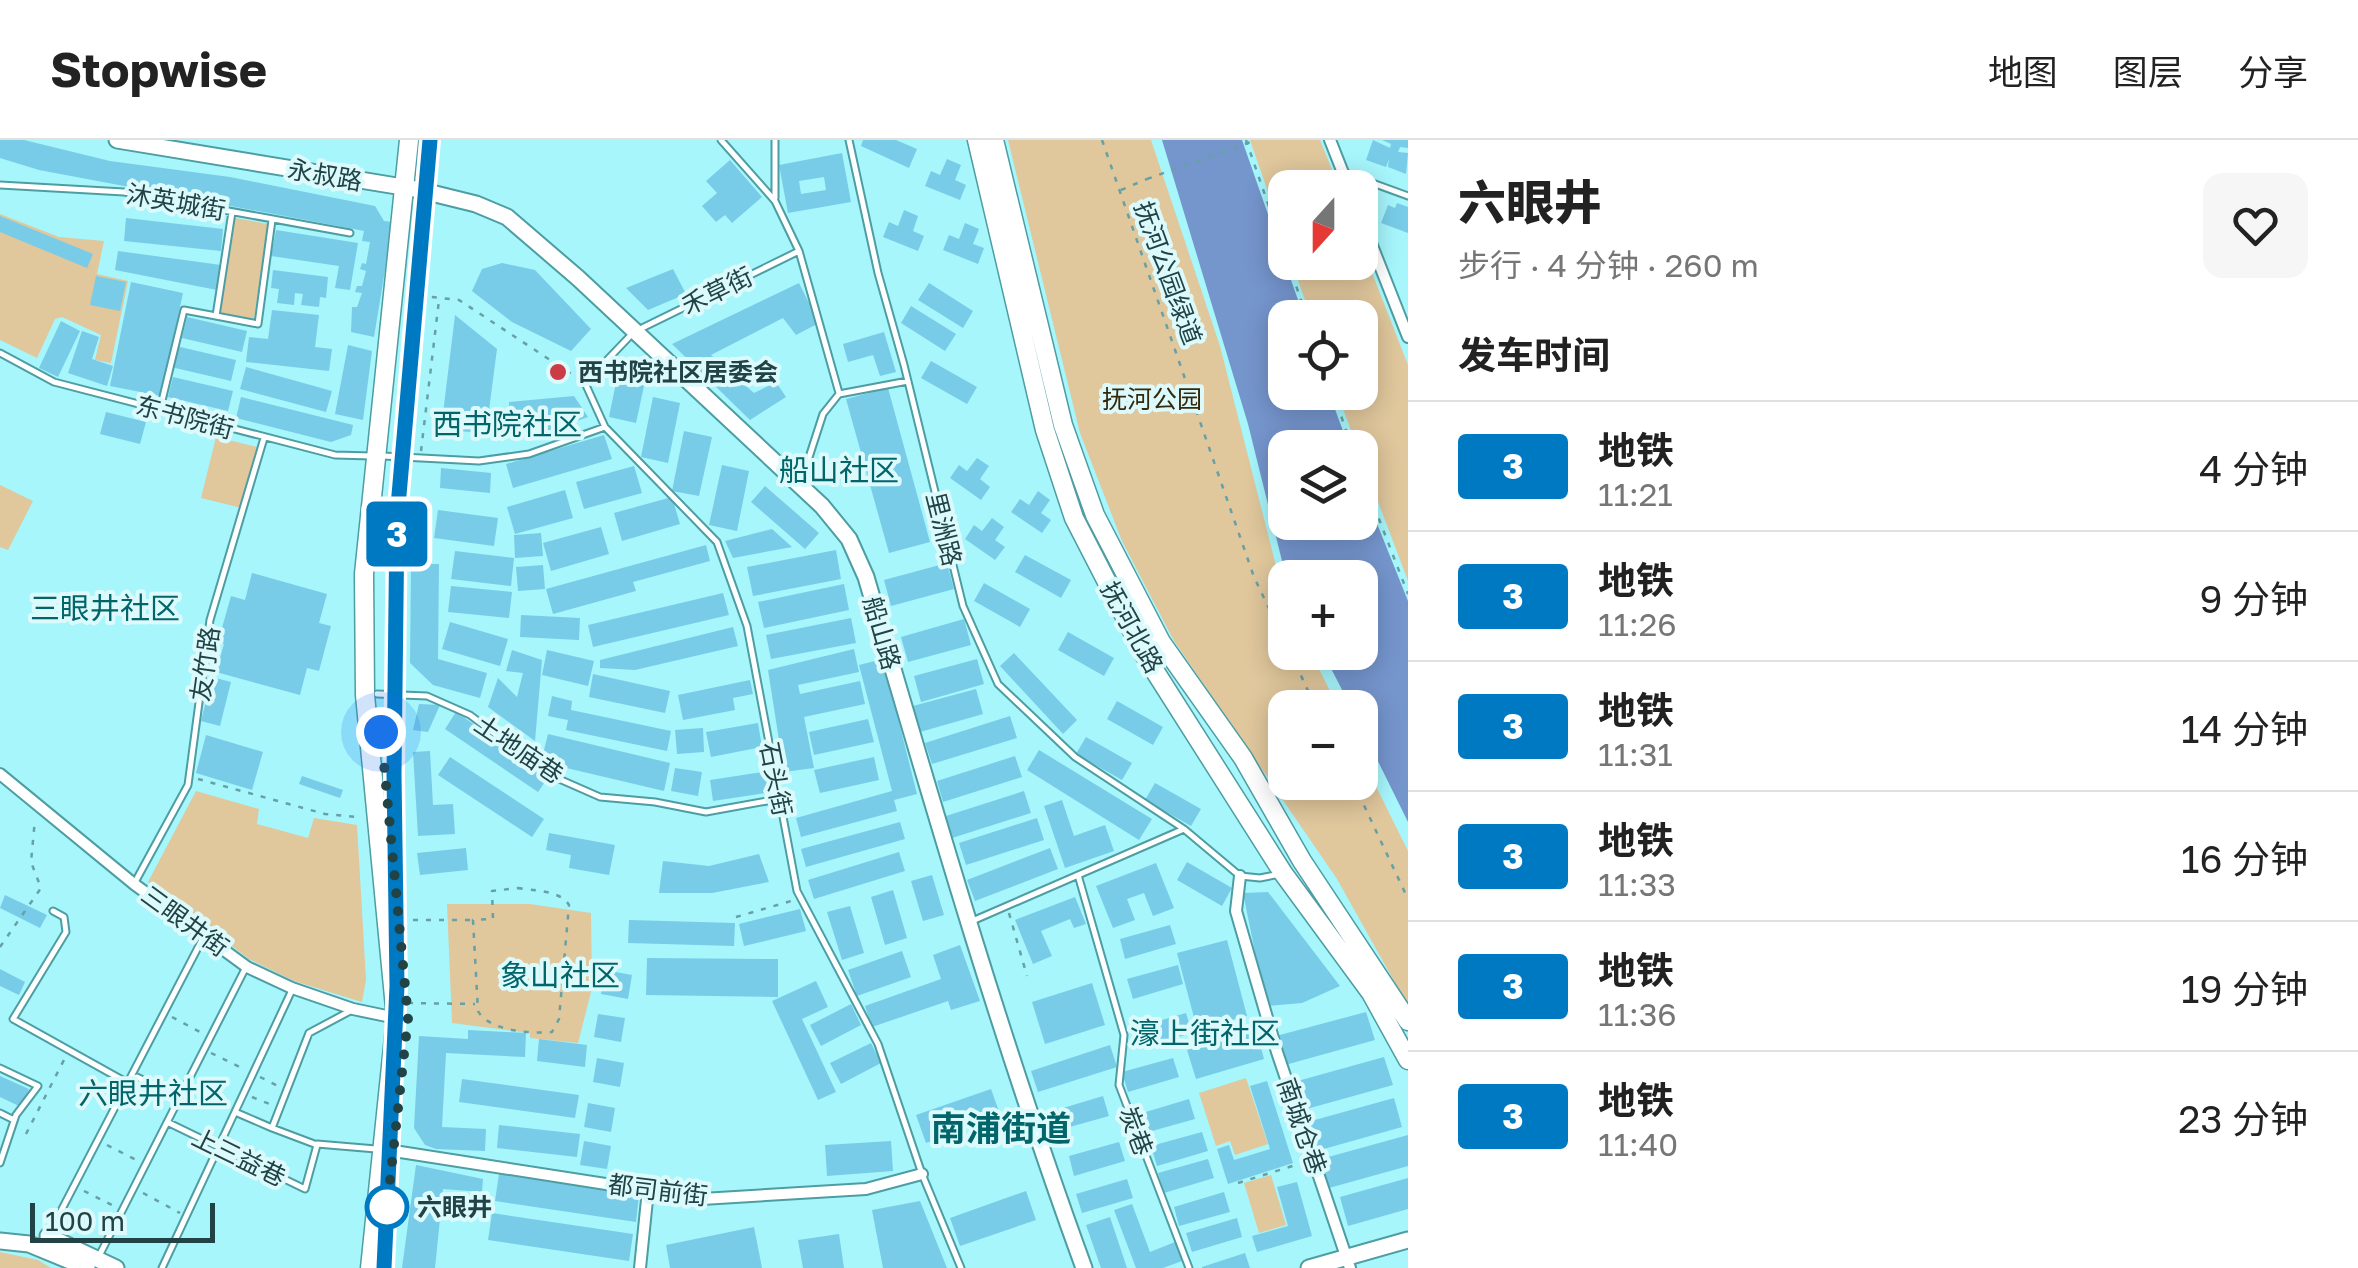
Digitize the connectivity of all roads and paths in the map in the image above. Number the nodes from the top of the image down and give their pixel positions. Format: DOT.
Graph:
graph roads {
  1 [pos="118,140"];
  2 [pos="410,140"];
  3 [pos="421,140"];
  4 [pos="721,140"];
  5 [pos="776,140"];
  6 [pos="848,140"];
  7 [pos="977,140"];
  8 [pos="994,140"];
  9 [pos="1102,140"];
  10 [pos="1246,140"];
  11 [pos="1256,140"];
  12 [pos="1330,140"];
  13 [pos="1342,170"];
  14 [pos="0,185"];
  15 [pos="1378,185"];
  16 [pos="409,189"];
  17 [pos="1120,190"];
  18 [pos="1408,196"];
  19 [pos="775,201"];
  20 [pos="1268,204"];
  21 [pos="232,212"];
  22 [pos="272,219"];
  23 [pos="350,233"];
  24 [pos="799,252"];
  25 [pos="1378,260"];
  26 [pos="404,294"];
  27 [pos="439,298"];
  28 [pos="216,316"];
  29 [pos="636,331"];
  30 [pos="1408,336"];
  31 [pos="0,353"];
  32 [pos="908,380"];
  33 [pos="584,383"];
  34 [pos="839,394"];
  35 [pos="160,410"];
  36 [pos="605,426"];
  37 [pos="264,438"];
  38 [pos="382,456"];
  39 [pos="420,458"];
  40 [pos="800,485"];
  41 [pos="1378,516"];
  42 [pos="1408,594"];
  43 [pos="1268,606"];
  44 [pos="377,694"];
  45 [pos="0,774"];
  46 [pos="198,779"];
  47 [pos="780,799"];
  48 [pos="1361,800"];
  49 [pos="36,802"];
  50 [pos="356,818"];
  51 [pos="1184,829"];
  52 [pos="1283,873"];
  53 [pos="1078,875"];
  54 [pos="1240,876"];
  55 [pos="134,884"];
  56 [pos="797,891"];
  57 [pos="1408,900"];
  58 [pos="1007,906"];
  59 [pos="53,911"];
  60 [pos="736,918"];
  61 [pos="399,920"];
  62 [pos="474,920"];
  63 [pos="968,924"];
  64 [pos="205,936"];
  65 [pos="0,947"];
  66 [pos="247,967"];
  67 [pos="1027,976"];
  68 [pos="292,988"];
  69 [pos="478,1004"];
  70 [pos="353,1010"];
  71 [pos="402,1010"];
  72 [pos="164,1012"];
  73 [pos="1408,1021"];
  74 [pos="210,1038"];
  75 [pos="70,1051"];
  76 [pos="1408,1060"];
  77 [pos="0,1068"];
  78 [pos="126,1082"];
  79 [pos="244,1093"];
  80 [pos="180,1098"];
  81 [pos="278,1108"];
  82 [pos="235,1112"];
  83 [pos="0,1114"];
  84 [pos="14,1120"];
  85 [pos="167,1122"];
  86 [pos="272,1128"];
  87 [pos="26,1134"];
  88 [pos="96,1140"];
  89 [pos="314,1144"];
  90 [pos="218,1147"];
  91 [pos="388,1150"];
  92 [pos="1313,1160"];
  93 [pos="0,1163"];
  94 [pos="145,1165"];
  95 [pos="922,1174"];
  96 [pos="1238,1183"];
  97 [pos="74,1185"];
  98 [pos="134,1188"];
  99 [pos="648,1190"];
  100 [pos="122,1211"];
  101 [pos="186,1216"];
  102 [pos="1408,1240"];
  103 [pos="0,1241"];
  104 [pos="44,1243"];
  105 [pos="1348,1263"];
  106 [pos="92,1265"];
  107 [pos="116,1268"];
  108 [pos="162,1268"];
  109 [pos="370,1268"];
  110 [pos="382,1268"];
  111 [pos="640,1268"];
  112 [pos="961,1268"];
  113 [pos="1084,1268"];
  114 [pos="1189,1268"];
  115 [pos="1309,1268"];
  1 -- 16 [label="street, 永叔路"];
  2 -- 16 [label="main road"];
  3 -- 16 [label="main road"];
  4 -- 19 [label="lane"];
  5 -- 19 [label="lane"];
  6 -- 32 [label="lane, 里洲路"];
  7 -- 52 [label="main road, 抚河北路"];
  8 -- 73 [label="main road, 抚河北路"];
  9 -- 17 [label="path, 抚河公园绿道"];
  10 -- 20 [label="path"];
  11 -- 17 [label="path, bridge"];
  12 -- 13 [label="street"];
  14 -- 21 [label="lane, 沐英城街"];
  15 -- 18 [label="lane"];
  16 -- 26 [label="main road"];
  16 -- 29 [label="street, 船山路"];
  16 -- 38 [label="main road"];
  17 -- 43 [label="path, 抚河公园绿道"];
  19 -- 24 [label="lane"];
  21 -- 22 [label="lane, 沐英城街"];
  21 -- 28 [label="lane"];
  22 -- 23 [label="lane, 沐英城街"];
  22 -- 28 [label="lane"];
  24 -- 29 [label="lane, 禾草街"];
  24 -- 34 [label="lane"];
  25 -- 30 [label="street"];
  26 -- 27 [label="path"];
  26 -- 38 [label="main road"];
  27 -- 33 [label="path"];
  27 -- 39 [label="path"];
  28 -- 35 [label="lane"];
  29 -- 33 [label="lane"];
  29 -- 40 [label="street, 船山路"];
  31 -- 35 [label="lane, 东书院街"];
  32 -- 34 [label="lane"];
  32 -- 51 [label="lane, 里洲路"];
  33 -- 36 [label="lane, 石头街"];
  34 -- 40 [label="lane"];
  35 -- 37 [label="lane, 东书院街"];
  36 -- 39 [label="lane, 东书院街"];
  36 -- 47 [label="lane, 石头街"];
  37 -- 38 [label="lane, 东书院街"];
  37 -- 55 [label="lane, 友竹路"];
  38 -- 39 [label="lane, 东书院街"];
  38 -- 44 [label="main road"];
  38 -- 71 [label="main road"];
  40 -- 63 [label="street, 船山路"];
  41 -- 42 [label="path"];
  44 -- 47 [label="lane, 土地庙巷"];
  44 -- 61 [label="main road"];
  45 -- 49 [label="street, 三眼井街"];
  46 -- 50 [label="path"];
  47 -- 56 [label="lane, 石头街"];
  48 -- 57 [label="path"];
  49 -- 55 [label="street, 三眼井街"];
  49 -- 65 [label="path"];
  51 -- 53 [label="lane"];
  51 -- 54 [label="lane, 里洲路"];
  52 -- 54 [label="lane"];
  52 -- 76 [label="main road, 抚河北路"];
  53 -- 58 [label="lane"];
  53 -- 114 [label="lane, 炭巷"];
  54 -- 92 [label="street, 南城仓巷"];
  55 -- 64 [label="street, 三眼井街"];
  56 -- 60 [label="path"];
  56 -- 95 [label="lane, 石头街"];
  58 -- 63 [label="lane"];
  58 -- 67 [label="path"];
  59 -- 75 [label="lane"];
  61 -- 62 [label="path"];
  61 -- 71 [label="main road"];
  62 -- 69 [label="path"];
  62 -- 69 [label="path"];
  63 -- 113 [label="street, 船山路"];
  64 -- 66 [label="street, 三眼井街"];
  64 -- 72 [label="lane"];
  66 -- 68 [label="street, 三眼井街"];
  66 -- 74 [label="lane"];
  68 -- 70 [label="street, 三眼井街"];
  68 -- 79 [label="lane"];
  69 -- 71 [label="path"];
  70 -- 71 [label="street, 三眼井街"];
  70 -- 81 [label="lane, 上三益巷"];
  71 -- 91 [label="main road"];
  72 -- 74 [label="path"];
  72 -- 78 [label="lane"];
  74 -- 80 [label="lane"];
  75 -- 78 [label="lane"];
  75 -- 87 [label="path"];
  77 -- 84 [label="lane"];
  78 -- 80 [label="lane"];
  78 -- 88 [label="lane"];
  79 -- 81 [label="path"];
  79 -- 82 [label="lane"];
  80 -- 85 [label="lane"];
  81 -- 86 [label="lane, 上三益巷"];
  82 -- 86 [label="lane"];
  82 -- 90 [label="lane"];
  83 -- 84 [label="lane"];
  84 -- 93 [label="lane"];
  85 -- 90 [label="lane, 上三益巷"];
  85 -- 94 [label="lane"];
  86 -- 89 [label="lane, 上三益巷"];
  88 -- 94 [label="path"];
  88 -- 97 [label="lane"];
  89 -- 90 [label="lane, 上三益巷"];
  89 -- 91 [label="lane"];
  90 -- 101 [label="lane"];
  91 -- 99 [label="street, 都司前街"];
  91 -- 109 [label="main road"];
  91 -- 110 [label="main road"];
  92 -- 96 [label="path"];
  92 -- 105 [label="street, 南城仓巷"];
  94 -- 98 [label="lane"];
  95 -- 99 [label="street, 都司前街"];
  95 -- 112 [label="lane, 石头街"];
  97 -- 100 [label="path"];
  97 -- 104 [label="lane"];
  98 -- 100 [label="lane"];
  98 -- 101 [label="path"];
  99 -- 111 [label="street"];
  100 -- 106 [label="lane"];
  101 -- 108 [label="lane"];
  102 -- 105 [label="street"];
  103 -- 104 [label="street"];
  104 -- 106 [label="street"];
  105 -- 115 [label="street"];
  106 -- 107 [label="street"];
}
